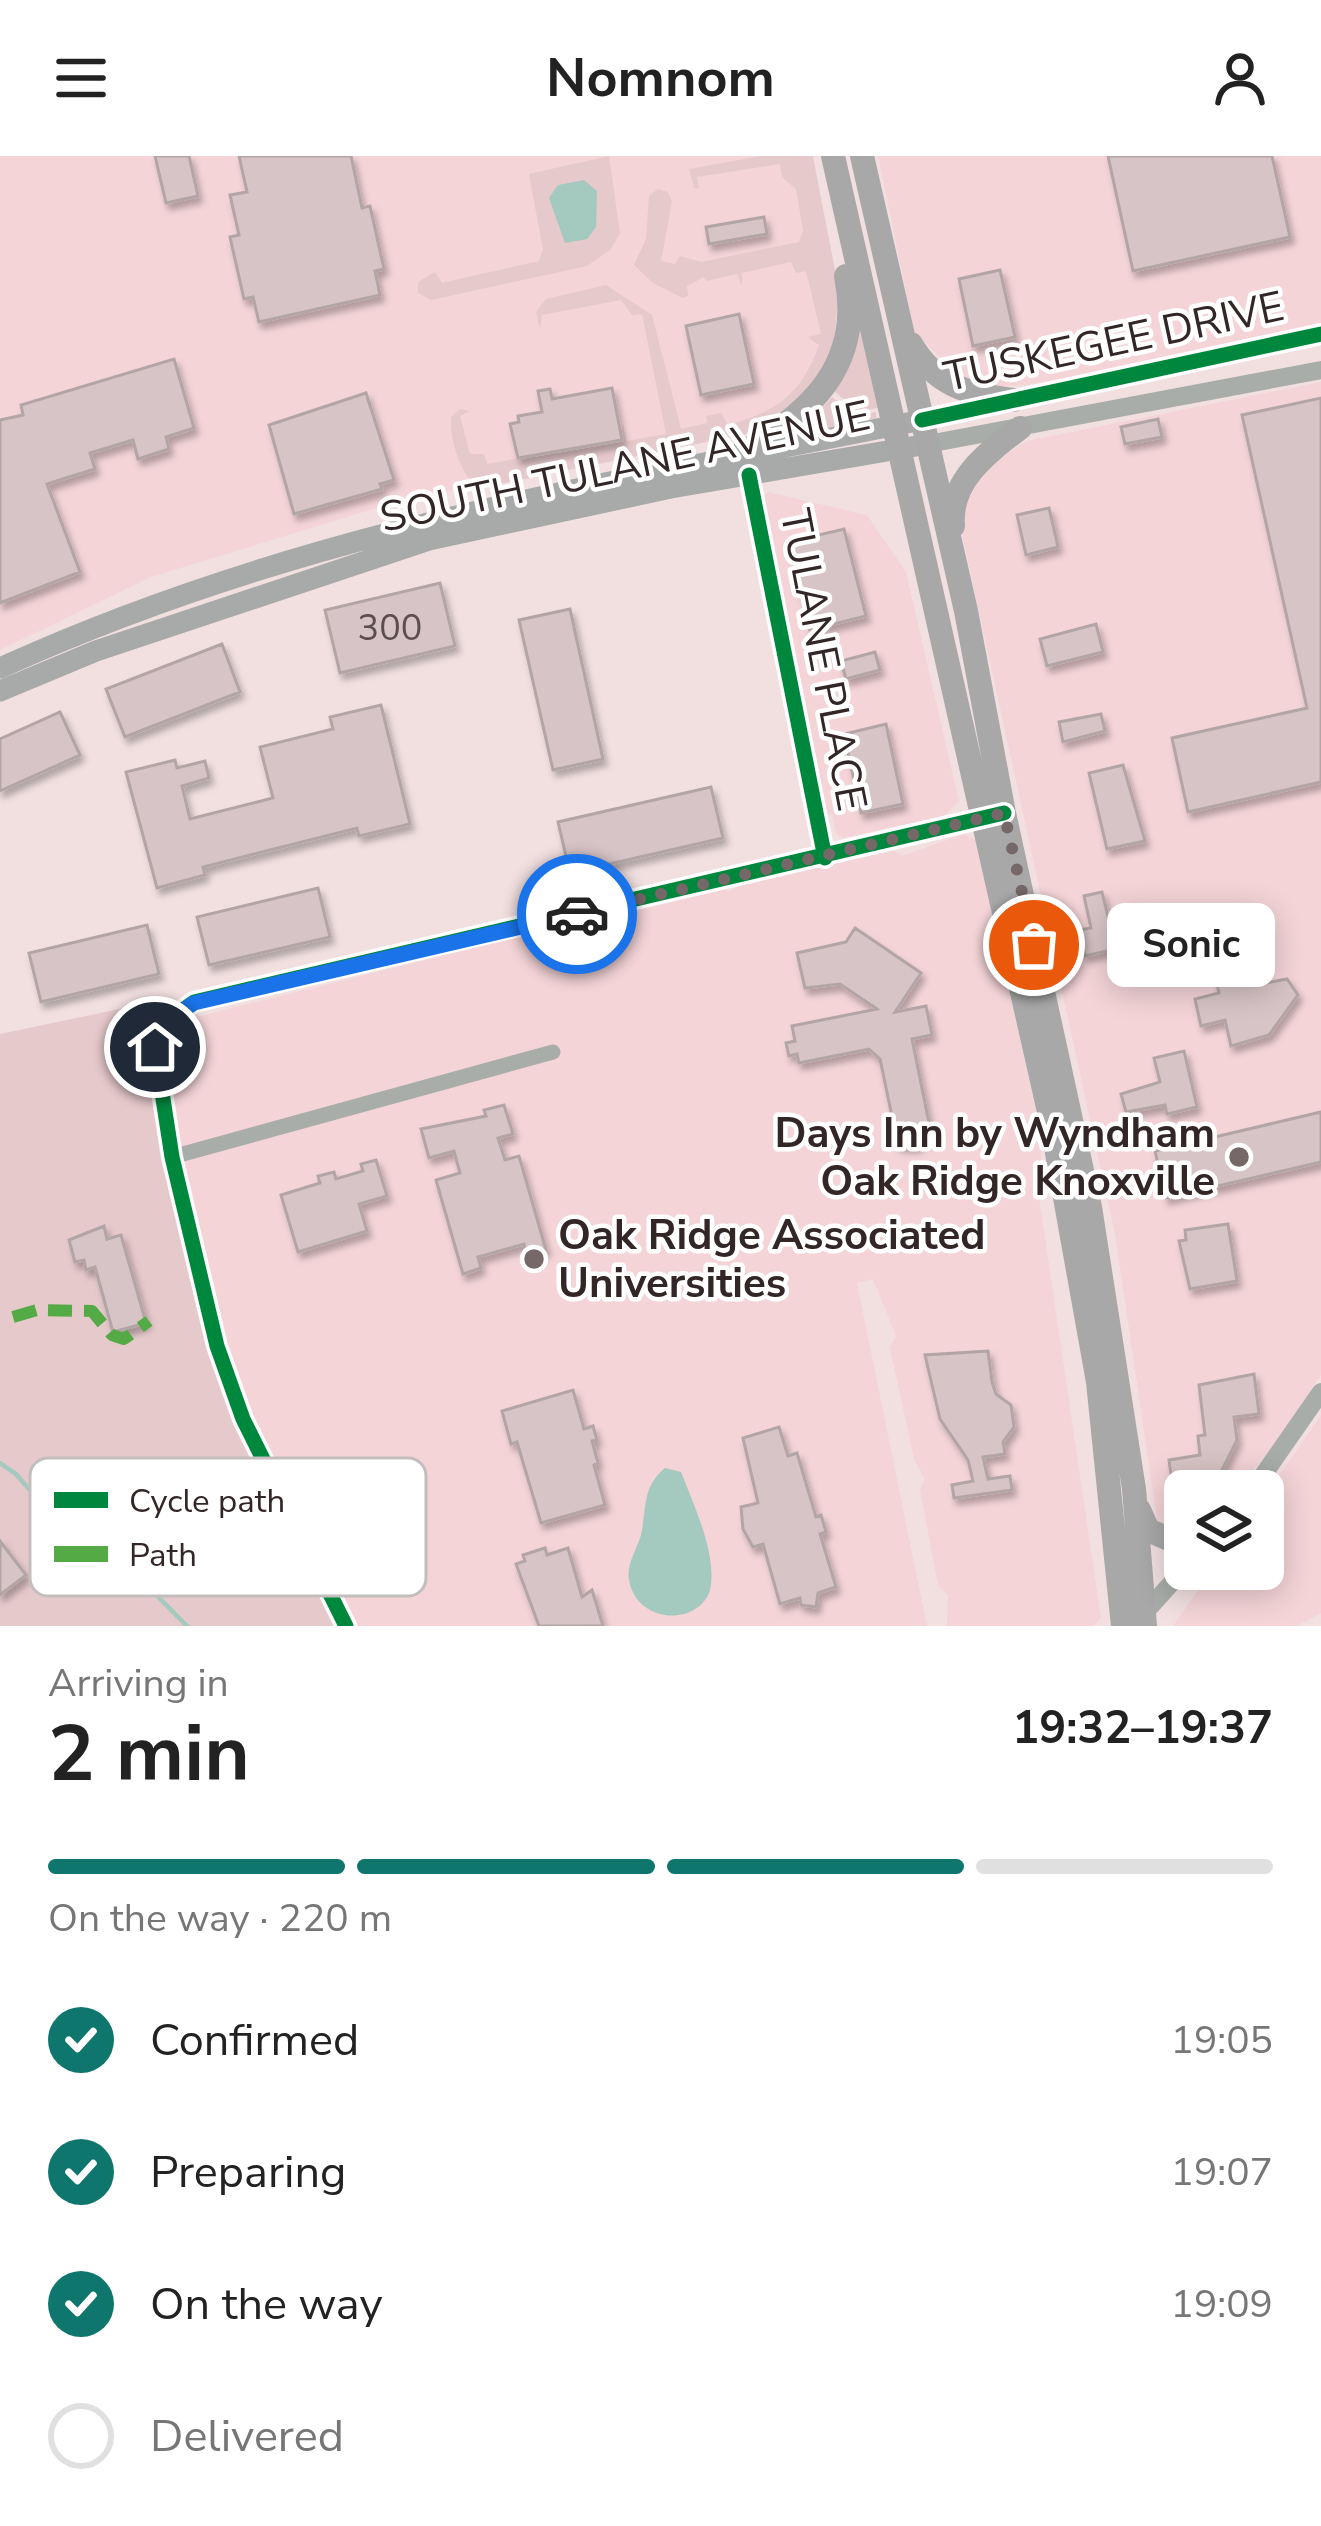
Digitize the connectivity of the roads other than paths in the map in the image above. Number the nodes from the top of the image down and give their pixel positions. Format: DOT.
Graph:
graph roads {
  1 [pos="823,156"];
  2 [pos="832,156"];
  3 [pos="862,156"];
  4 [pos="900,323"];
  5 [pos="1321,334"];
  6 [pos="1321,370"];
  7 [pos="1014,400"];
  8 [pos="1020,428"];
  9 [pos="925,432"];
  10 [pos="898,437"];
  11 [pos="745,464"];
  12 [pos="956,571"];
  13 [pos="0,668"];
  14 [pos="0,691"];
  15 [pos="993,816"];
  16 [pos="825,858"];
  17 [pos="553,1052"];
  18 [pos="172,1157"];
  19 [pos="1098,1382"];
  20 [pos="1321,1392"];
  21 [pos="262,1458"];
  22 [pos="1267,1470"];
  23 [pos="1134,1490"];
  24 [pos="1164,1537"];
  25 [pos="1165,1590"];
  26 [pos="331,1596"];
  27 [pos="1136,1623"];
  28 [pos="346,1626"];
  29 [pos="1111,1626"];
  1 -- 11 [label="highway"];
  2 -- 10 [label="highway"];
  3 -- 4 [label="highway"];
  4 -- 7 [label="highway"];
  4 -- 9 [label="highway"];
  5 -- 7 [label="street, TUSKEGEE DRIVE"];
  6 -- 8 [label="street, TUSKEGEE DRIVE"];
  7 -- 9 [label="street, TUSKEGEE DRIVE"];
  8 -- 9 [label="street, TUSKEGEE DRIVE"];
  8 -- 12 [label="highway"];
  9 -- 10 [label="main road, SOUTH TULANE AVENUE"];
  9 -- 12 [label="highway"];
  10 -- 11 [label="main road, SOUTH TULANE AVENUE"];
  10 -- 15 [label="highway"];
  11 -- 13 [label="main road, SOUTH TULANE AVENUE"];
  11 -- 14 [label="main road, SOUTH TULANE AVENUE"];
  11 -- 16 [label="street, TULANE PLACE"];
  12 -- 15 [label="highway"];
  15 -- 16 [label="street"];
  15 -- 19 [label="highway"];
  15 -- 23 [label="highway"];
  16 -- 18 [label="street"];
  17 -- 18 [label="street"];
  18 -- 21 [label="street"];
  19 -- 27 [label="highway"];
  19 -- 29 [label="highway"];
  20 -- 22 [label="street"];
  23 -- 24 [label="highway"];
  23 -- 27 [label="highway"];
  25 -- 27 [label="street"];
  26 -- 28 [label="street"];
}
